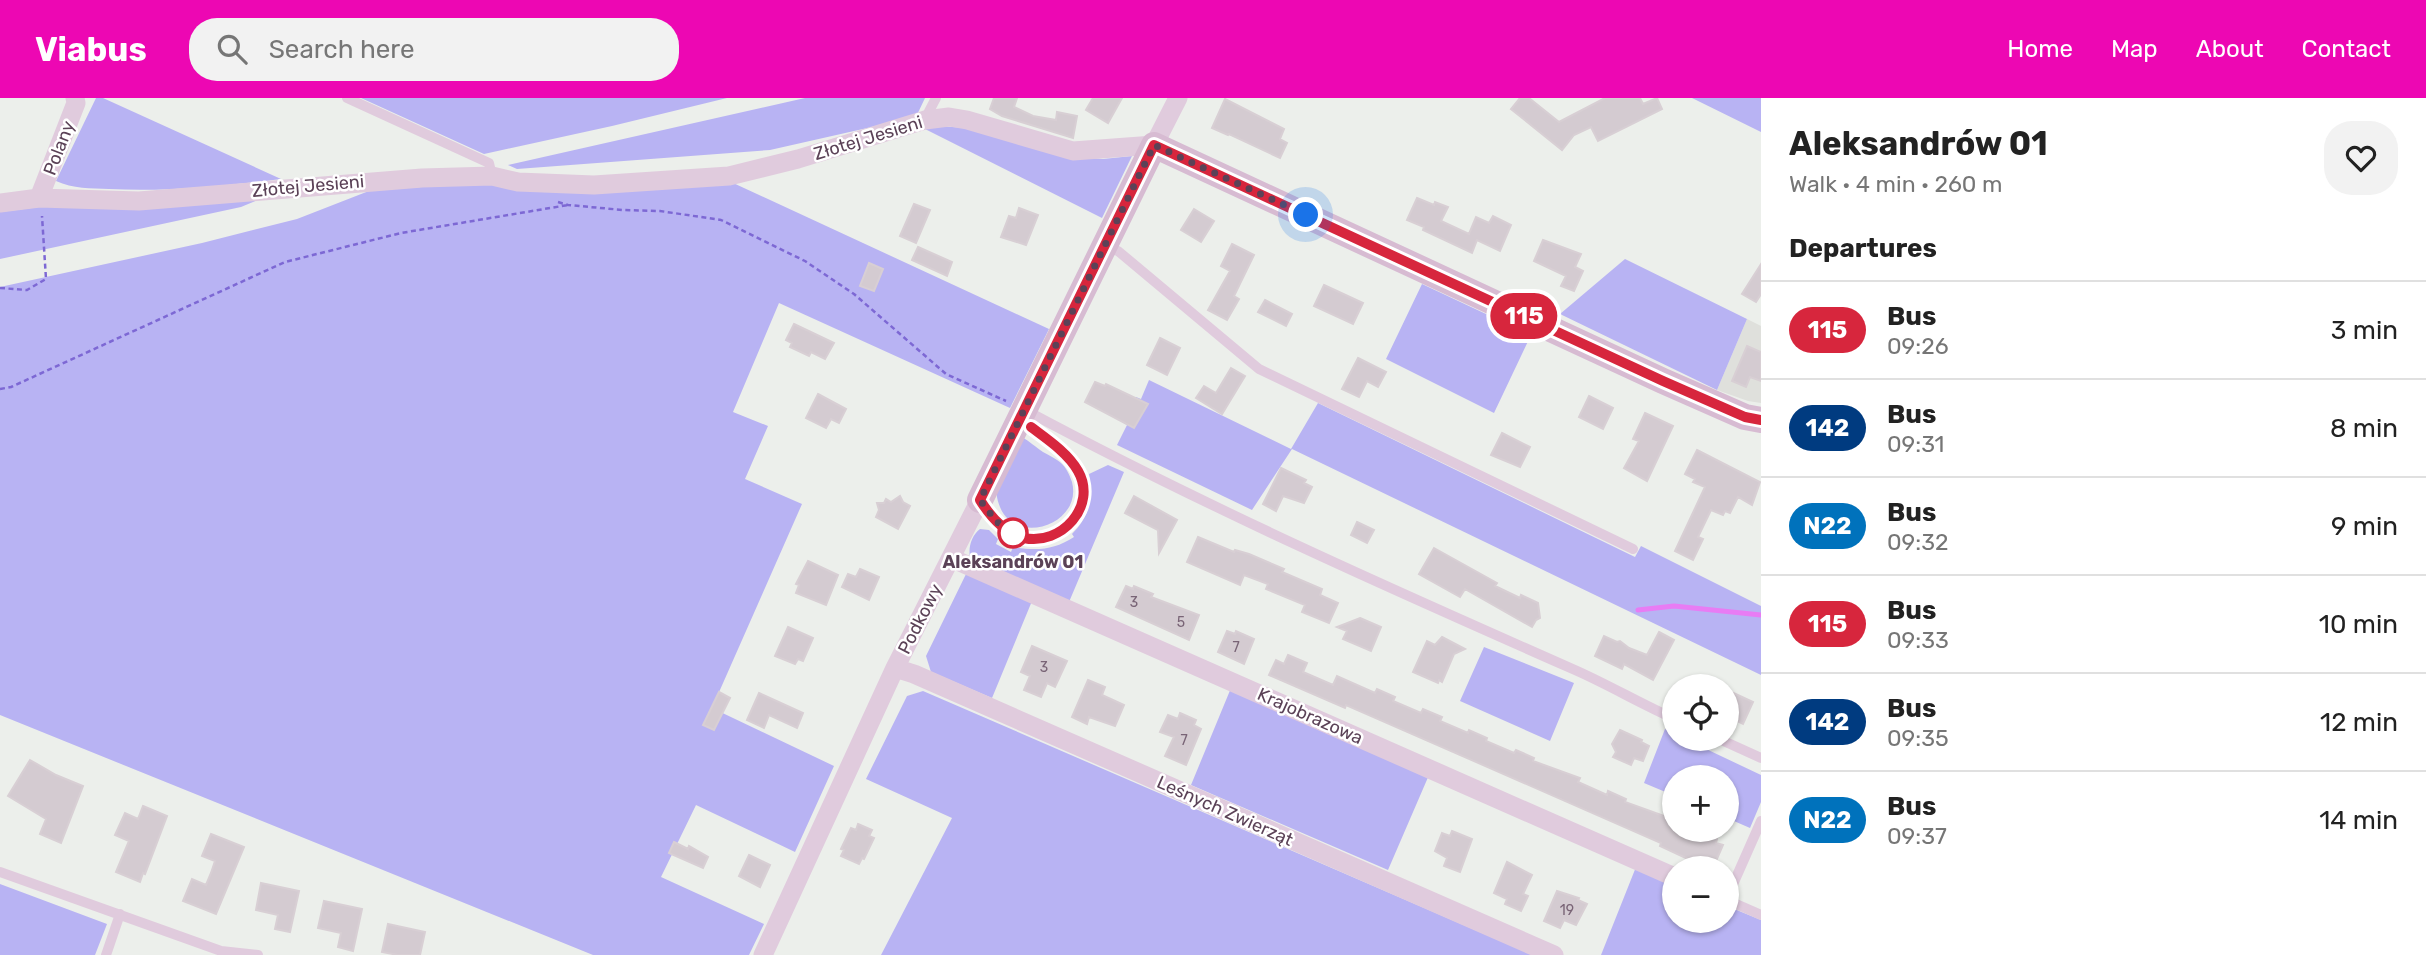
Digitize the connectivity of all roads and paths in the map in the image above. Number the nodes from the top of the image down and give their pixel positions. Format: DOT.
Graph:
graph roads {
  1 [pos="75,98"];
  2 [pos="347,98"];
  3 [pos="936,98"];
  4 [pos="1178,98"];
  5 [pos="925,120"];
  6 [pos="1154,145"];
  7 [pos="492,176"];
  8 [pos="39,198"];
  9 [pos="555,201"];
  10 [pos="0,203"];
  11 [pos="568,205"];
  12 [pos="1104,247"];
  13 [pos="0,288"];
  14 [pos="0,389"];
  15 [pos="1022,415"];
  16 [pos="1761,420"];
  17 [pos="980,500"];
  18 [pos="1633,549"];
  19 [pos="951,558"];
  20 [pos="895,668"];
  21 [pos="1662,713"];
  22 [pos="1739,748"];
  23 [pos="1761,758"];
  24 [pos="1761,821"];
  25 [pos="1739,871"];
  26 [pos="0,872"];
  27 [pos="1662,872"];
  28 [pos="1739,905"];
  29 [pos="121,914"];
  30 [pos="1761,915"];
  31 [pos="106,955"];
  32 [pos="258,955"];
  33 [pos="763,955"];
  34 [pos="1554,955"];
  1 -- 8 [label="street, Polany"];
  2 -- 7 [label="lane"];
  3 -- 5 [label="lane"];
  4 -- 6 [label="street, Podkowy"];
  5 -- 6 [label="street, Złotej Jesieni"];
  5 -- 7 [label="street, Złotej Jesieni"];
  6 -- 12 [label="street, Podkowy"];
  6 -- 16 [label="street, Złotej Jesieni"];
  7 -- 8 [label="street, Złotej Jesieni"];
  8 -- 10 [label="street, Złotej Jesieni"];
  8 -- 13 [label="path"];
  9 -- 11 [label="path"];
  11 -- 14 [label="path"];
  11 -- 15 [label="path"];
  12 -- 15 [label="street, Podkowy"];
  12 -- 18 [label="lane"];
  15 -- 17 [label="street, Podkowy"];
  15 -- 17 [label="lane"];
  15 -- 21 [label="lane"];
  17 -- 19 [label="street, Podkowy"];
  19 -- 20 [label="street, Podkowy"];
  19 -- 27 [label="street, Krajobrazowa"];
  20 -- 33 [label="street, Podkowy"];
  20 -- 34 [label="street, Leśnych Zwierząt"];
  22 -- 23 [label="lane"];
  24 -- 25 [label="lane"];
  26 -- 29 [label="lane"];
  28 -- 30 [label="lane"];
  29 -- 31 [label="lane"];
  29 -- 32 [label="lane"];
}
